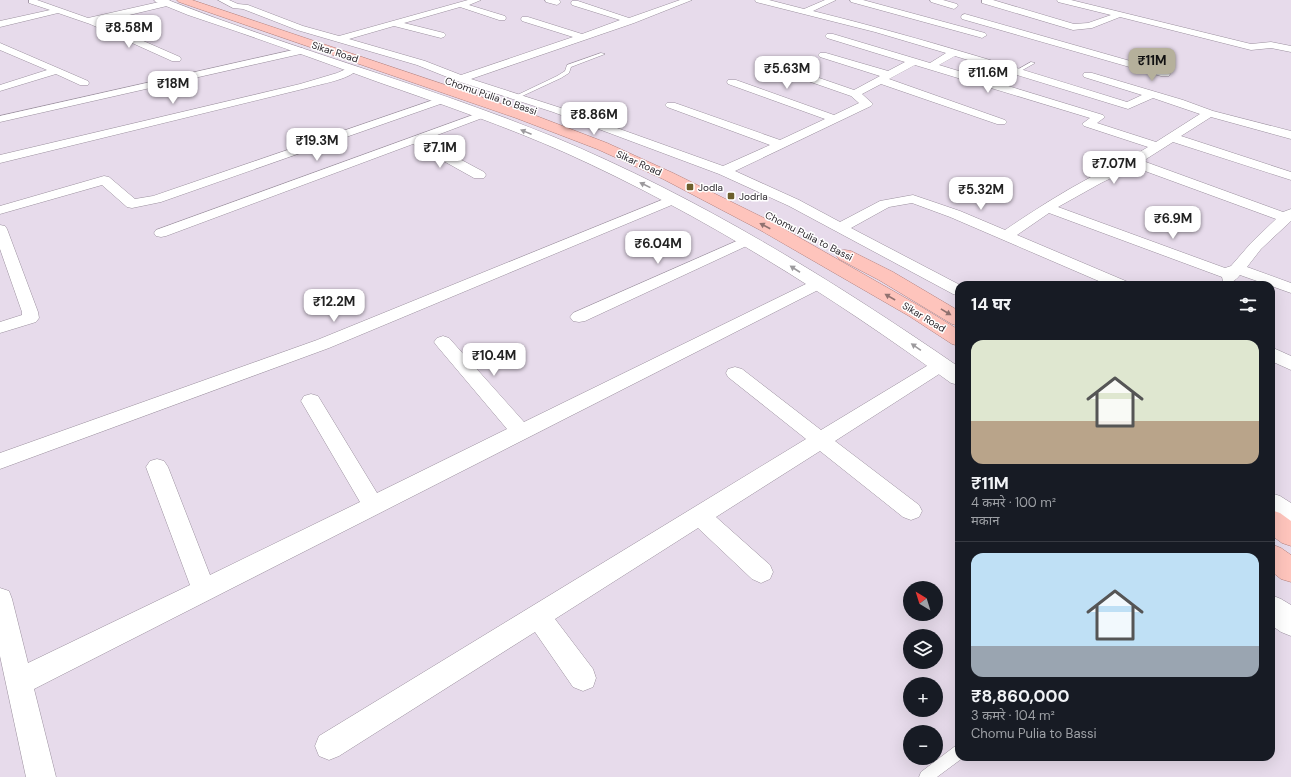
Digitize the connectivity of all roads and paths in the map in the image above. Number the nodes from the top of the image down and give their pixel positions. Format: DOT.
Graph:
graph roads {
  1 [pos="202,0"];
  2 [pos="222,0"];
  3 [pos="477,0"];
  4 [pos="666,0"];
  5 [pos="688,0"];
  6 [pos="759,0"];
  7 [pos="832,0"];
  8 [pos="854,0"];
  9 [pos="934,0"];
  10 [pos="989,0"];
  11 [pos="1061,0"];
  12 [pos="32,1"];
  13 [pos="170,1"];
  14 [pos="575,3"];
  15 [pos="679,3"];
  16 [pos="248,4"];
  17 [pos="461,5"];
  18 [pos="954,6"];
  19 [pos="59,10"];
  20 [pos="803,12"];
  21 [pos="1121,14"];
  22 [pos="965,17"];
  23 [pos="502,18"];
  24 [pos="525,19"];
  25 [pos="91,20"];
  26 [pos="631,20"];
  27 [pos="394,23"];
  28 [pos="0,24"];
  29 [pos="1004,28"];
  30 [pos="441,35"];
  31 [pos="830,36"];
  32 [pos="582,37"];
  33 [pos="340,39"];
  34 [pos="0,46"];
  35 [pos="1291,49"];
  36 [pos="302,51"];
  37 [pos="954,52"];
  38 [pos="603,54"];
  39 [pos="823,55"];
  40 [pos="176,59"];
  41 [pos="914,61"];
  42 [pos="763,62"];
  43 [pos="1033,63"];
  44 [pos="931,66"];
  45 [pos="353,69"];
  46 [pos="56,71"];
  47 [pos="1017,71"];
  48 [pos="1165,74"];
  49 [pos="890,75"];
  50 [pos="1088,75"];
  51 [pos="461,79"];
  52 [pos="880,80"];
  53 [pos="732,82"];
  54 [pos="84,83"];
  55 [pos="0,88"];
  56 [pos="855,94"];
  57 [pos="1152,94"];
  58 [pos="516,97"];
  59 [pos="442,100"];
  60 [pos="671,105"];
  61 [pos="1209,113"];
  62 [pos="481,115"];
  63 [pos="0,119"];
  64 [pos="834,119"];
  65 [pos="1001,122"];
  66 [pos="1291,135"];
  67 [pos="1171,136"];
  68 [pos="414,140"];
  69 [pos="780,144"];
  70 [pos="1157,146"];
  71 [pos="0,159"];
  72 [pos="1133,162"];
  73 [pos="724,171"];
  74 [pos="479,175"];
  75 [pos="1291,176"];
  76 [pos="674,200"];
  77 [pos="1047,208"];
  78 [pos="0,210"];
  79 [pos="1288,215"];
  80 [pos="840,228"];
  81 [pos="0,229"];
  82 [pos="161,233"];
  83 [pos="1006,236"];
  84 [pos="748,240"];
  85 [pos="6,262"];
  86 [pos="1237,269"];
  87 [pos="1113,281"];
  88 [pos="1226,281"];
  89 [pos="1271,281"];
  90 [pos="1275,282"];
  91 [pos="818,284"];
  92 [pos="1291,288"];
  93 [pos="955,289"];
  94 [pos="579,317"];
  95 [pos="955,318"];
  96 [pos="0,328"];
  97 [pos="955,336"];
  98 [pos="443,342"];
  99 [pos="1275,355"];
  100 [pos="1291,364"];
  101 [pos="950,371"];
  102 [pos="735,373"];
  103 [pos="311,401"];
  104 [pos="521,432"];
  105 [pos="820,440"];
  106 [pos="0,461"];
  107 [pos="158,467"];
  108 [pos="373,505"];
  109 [pos="1275,506"];
  110 [pos="911,511"];
  111 [pos="699,516"];
  112 [pos="1291,516"];
  113 [pos="1275,524"];
  114 [pos="1291,535"];
  115 [pos="1275,559"];
  116 [pos="1291,570"];
  117 [pos="761,572"];
  118 [pos="204,590"];
  119 [pos="0,598"];
  120 [pos="1275,611"];
  121 [pos="538,616"];
  122 [pos="1291,622"];
  123 [pos="583,678"];
  124 [pos="19,682"];
  125 [pos="329,746"];
  126 [pos="955,755"];
  127 [pos="41,777"];
  128 [pos="926,777"];
  1 -- 95 [label="highway, Chomu Pulia to Bassi, one-way"];
  2 -- 16 [label="street"];
  3 -- 17 [label="street"];
  4 -- 15 [label="street"];
  5 -- 15 [label="street"];
  6 -- 20 [label="street"];
  7 -- 20 [label="street"];
  8 -- 29 [label="street"];
  9 -- 18 [label="street"];
  10 -- 21 [label="street"];
  11 -- 21 [label="street"];
  12 -- 19 [label="street"];
  13 -- 25 [label="street"];
  13 -- 36 [label="main road"];
  97 -- 13 [label="highway, Sikar Road, one-way"];
  14 -- 26 [label="street"];
  15 -- 26 [label="street"];
  16 -- 33 [label="street"];
  17 -- 23 [label="street"];
  17 -- 27 [label="street"];
  19 -- 25 [label="street"];
  19 -- 28 [label="street"];
  20 -- 37 [label="street"];
  21 -- 35 [label="street"];
  22 -- 29 [label="street"];
  24 -- 32 [label="street"];
  25 -- 40 [label="street"];
  26 -- 32 [label="street"];
  27 -- 30 [label="street"];
  27 -- 33 [label="street"];
  29 -- 48 [label="street"];
  31 -- 41 [label="street"];
  32 -- 51 [label="street"];
  33 -- 51 [label="street"];
  34 -- 46 [label="street"];
  36 -- 45 [label="main road"];
  36 -- 63 [label="street"];
  37 -- 44 [label="street"];
  37 -- 47 [label="street"];
  38 -- 58 [label="lane"];
  39 -- 49 [label="street"];
  41 -- 44 [label="street"];
  41 -- 49 [label="street"];
  42 -- 56 [label="street"];
  43 -- 47 [label="lane"];
  44 -- 70 [label="street"];
  45 -- 59 [label="main road"];
  45 -- 71 [label="street"];
  46 -- 54 [label="street"];
  46 -- 55 [label="street"];
  47 -- 57 [label="street"];
  49 -- 52 [label="street"];
  50 -- 57 [label="street"];
  51 -- 58 [label="street"];
  52 -- 56 [label="street"];
  52 -- 65 [label="street"];
  53 -- 64 [label="street"];
  56 -- 64 [label="street"];
  57 -- 61 [label="street"];
  58 -- 73 [label="street"];
  59 -- 62 [label="main road"];
  59 -- 78 [label="street"];
  60 -- 69 [label="street"];
  61 -- 66 [label="street"];
  61 -- 67 [label="street"];
  62 -- 68 [label="street"];
  76 -- 62 [label="main road, one-way"];
  64 -- 69 [label="street"];
  67 -- 70 [label="street"];
  67 -- 75 [label="street"];
  68 -- 74 [label="street"];
  68 -- 82 [label="street"];
  69 -- 73 [label="street"];
  70 -- 72 [label="street"];
  72 -- 77 [label="street"];
  72 -- 79 [label="street"];
  73 -- 80 [label="street"];
  76 -- 84 [label="main road"];
  76 -- 106 [label="street"];
  77 -- 83 [label="street"];
  77 -- 86 [label="street"];
  79 -- 86 [label="street"];
  80 -- 83 [label="street"];
  80 -- 93 [label="street"];
  81 -- 85 [label="street"];
  83 -- 87 [label="street"];
  91 -- 84 [label="main road, one-way"];
  84 -- 94 [label="street"];
  85 -- 96 [label="street"];
  86 -- 88 [label="street"];
  86 -- 89 [label="street"];
  90 -- 92 [label="street"];
  101 -- 91 [label="main road, one-way"];
  91 -- 104 [label="street"];
  98 -- 104 [label="street"];
  99 -- 100 [label="street"];
  101 -- 105 [label="street"];
  102 -- 105 [label="street"];
  103 -- 108 [label="street"];
  104 -- 108 [label="street"];
  105 -- 110 [label="street"];
  105 -- 111 [label="street"];
  107 -- 118 [label="street"];
  108 -- 118 [label="street"];
  109 -- 112 [label="main road"];
  111 -- 117 [label="street"];
  111 -- 121 [label="street"];
  113 -- 114 [label="highway"];
  115 -- 116 [label="highway"];
  118 -- 124 [label="street"];
  119 -- 124 [label="street"];
  120 -- 122 [label="main road"];
  121 -- 123 [label="street"];
  121 -- 125 [label="street"];
  124 -- 127 [label="street"];
  126 -- 128 [label="lane"];
}
